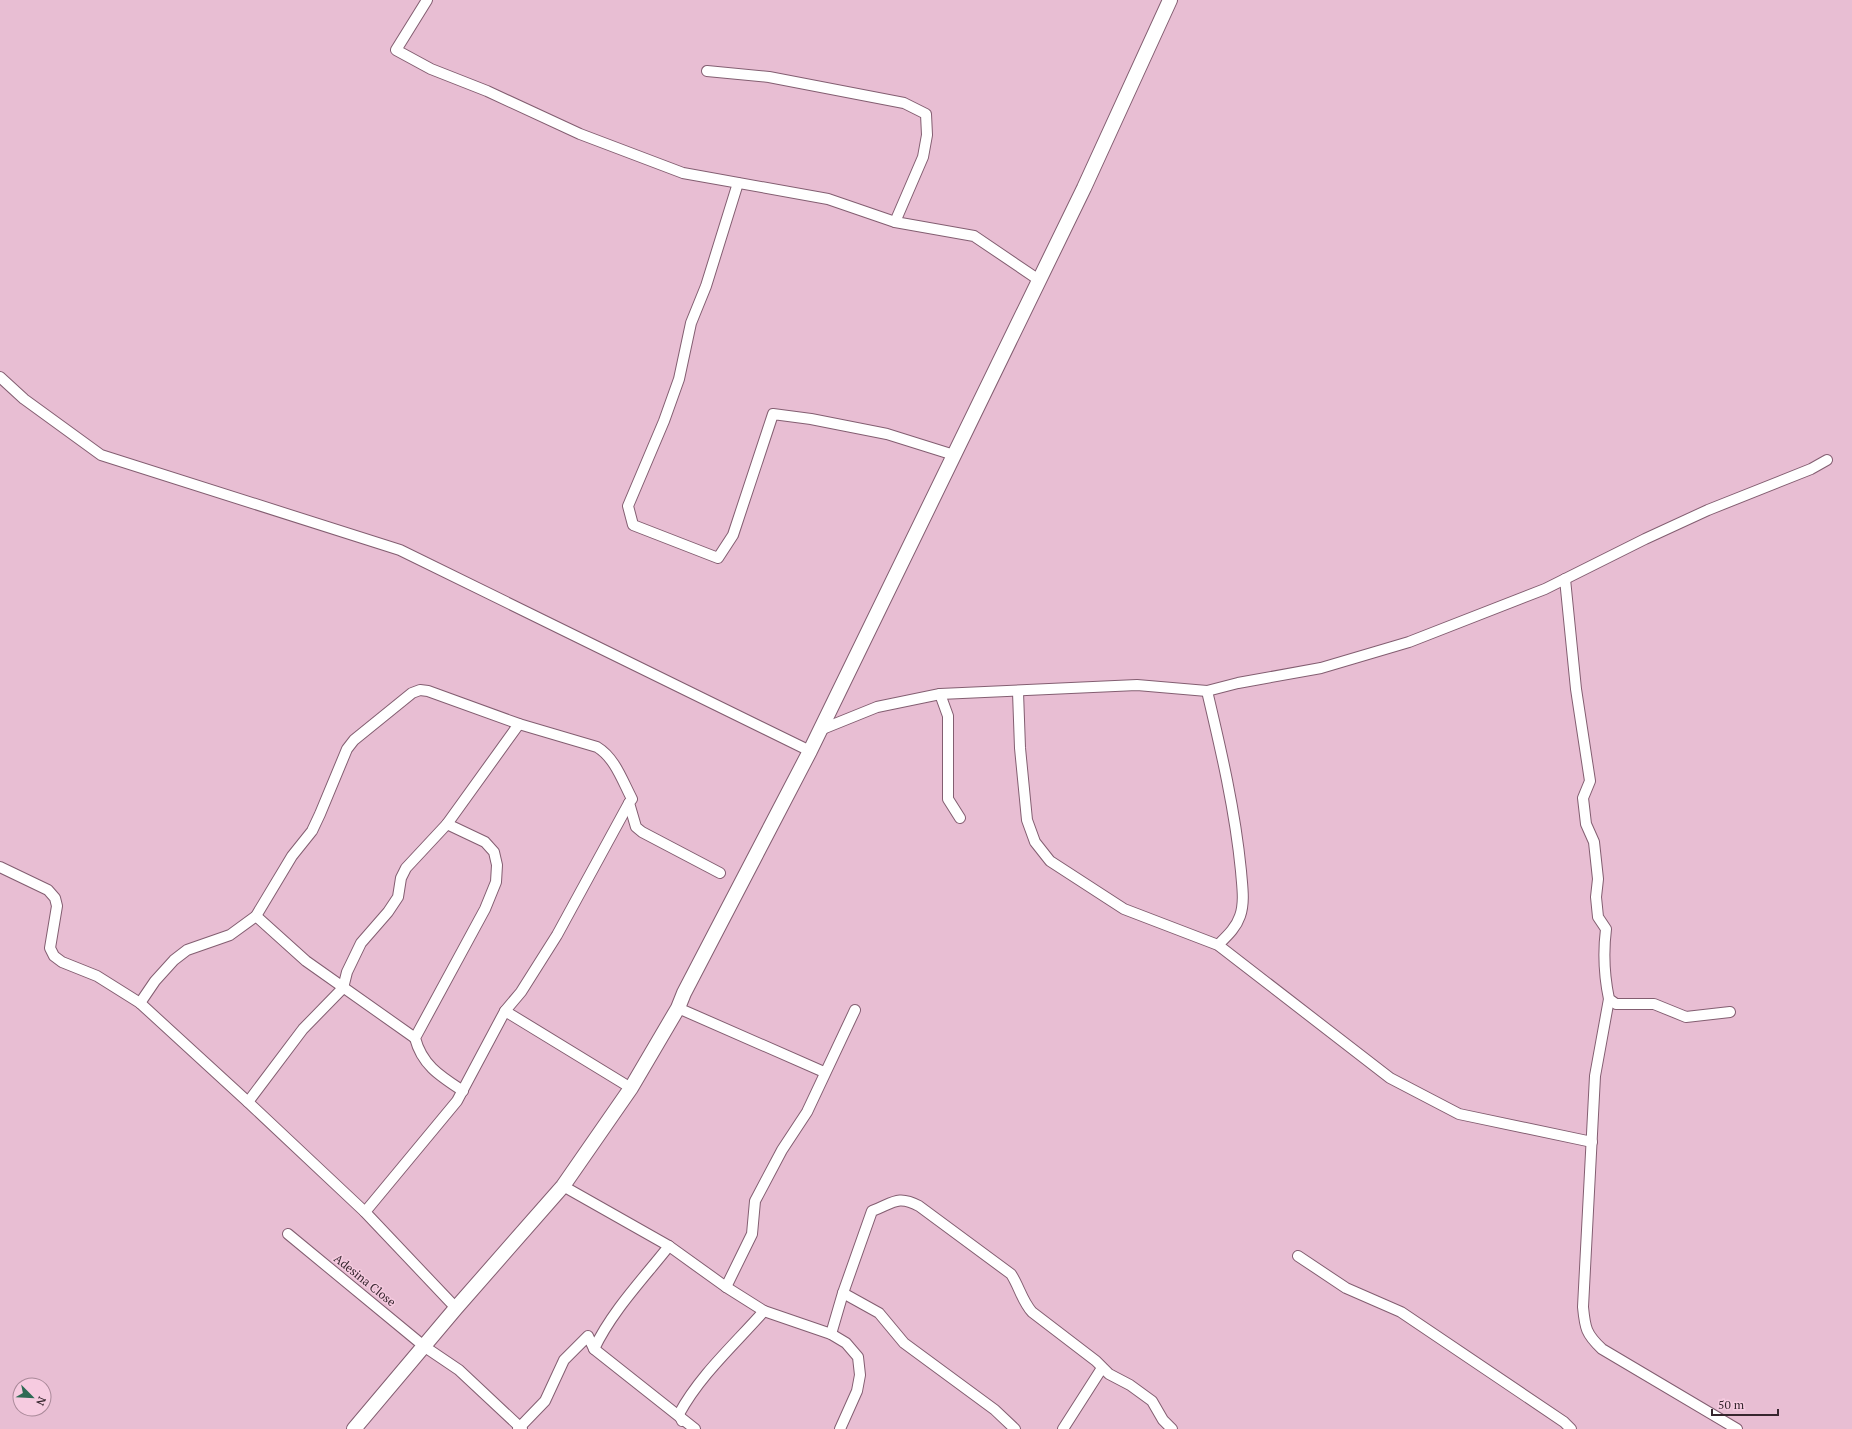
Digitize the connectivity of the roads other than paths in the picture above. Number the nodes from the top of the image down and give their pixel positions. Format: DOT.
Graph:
graph roads {
  1 [pos="427,0"];
  2 [pos="1170,0"];
  3 [pos="707,71"];
  4 [pos="738,183"];
  5 [pos="895,222"];
  6 [pos="1039,280"];
  7 [pos="0,377"];
  8 [pos="954,456"];
  9 [pos="1827,460"];
  10 [pos="1565,579"];
  11 [pos="1207,690"];
  12 [pos="1018,692"];
  13 [pos="940,694"];
  14 [pos="519,724"];
  15 [pos="820,730"];
  16 [pos="810,751"];
  17 [pos="630,803"];
  18 [pos="960,818"];
  19 [pos="447,824"];
  20 [pos="0,867"];
  21 [pos="720,873"];
  22 [pos="256,916"];
  23 [pos="1218,945"];
  24 [pos="343,988"];
  25 [pos="1609,998"];
  26 [pos="140,1003"];
  27 [pos="678,1008"];
  28 [pos="854,1010"];
  29 [pos="505,1011"];
  30 [pos="1730,1012"];
  31 [pos="415,1038"];
  32 [pos="824,1072"];
  33 [pos="631,1088"];
  34 [pos="463,1091"];
  35 [pos="248,1102"];
  36 [pos="1592,1142"];
  37 [pos="563,1186"];
  38 [pos="364,1212"];
  39 [pos="288,1234"];
  40 [pos="668,1246"];
  41 [pos="1298,1256"];
  42 [pos="726,1287"];
  43 [pos="843,1293"];
  44 [pos="456,1308"];
  45 [pos="764,1311"];
  46 [pos="831,1334"];
  47 [pos="425,1347"];
  48 [pos="594,1349"];
  49 [pos="1102,1368"];
  50 [pos="682,1420"];
  51 [pos="354,1429"];
  52 [pos="520,1429"];
  53 [pos="695,1429"];
  54 [pos="840,1429"];
  55 [pos="1015,1429"];
  56 [pos="1063,1429"];
  57 [pos="1172,1429"];
  58 [pos="1571,1429"];
  59 [pos="1737,1429"];
  1 -- 4 [label="street"];
  2 -- 6 [label="main road"];
  3 -- 5 [label="street"];
  4 -- 5 [label="street"];
  4 -- 8 [label="street"];
  5 -- 6 [label="street"];
  6 -- 8 [label="main road"];
  7 -- 16 [label="street"];
  8 -- 15 [label="main road"];
  9 -- 10 [label="street"];
  10 -- 11 [label="street"];
  10 -- 25 [label="street"];
  11 -- 12 [label="street"];
  11 -- 23 [label="street"];
  12 -- 13 [label="street"];
  12 -- 23 [label="street"];
  13 -- 15 [label="street"];
  13 -- 18 [label="street"];
  14 -- 17 [label="street"];
  14 -- 19 [label="street"];
  14 -- 22 [label="street"];
  15 -- 16 [label="main road"];
  16 -- 27 [label="main road"];
  17 -- 21 [label="street"];
  17 -- 29 [label="street"];
  19 -- 24 [label="street"];
  19 -- 31 [label="street"];
  20 -- 26 [label="street"];
  22 -- 24 [label="street"];
  22 -- 26 [label="street"];
  23 -- 36 [label="street"];
  24 -- 31 [label="street"];
  24 -- 35 [label="street"];
  25 -- 30 [label="street"];
  25 -- 36 [label="street"];
  26 -- 35 [label="street"];
  27 -- 32 [label="street"];
  27 -- 33 [label="main road"];
  28 -- 32 [label="street"];
  29 -- 33 [label="street"];
  29 -- 34 [label="street"];
  31 -- 34 [label="street"];
  32 -- 42 [label="street"];
  33 -- 37 [label="main road"];
  34 -- 38 [label="street"];
  35 -- 38 [label="street"];
  36 -- 59 [label="street"];
  37 -- 40 [label="street"];
  37 -- 44 [label="main road"];
  38 -- 44 [label="street"];
  39 -- 47 [label="street, Adesina Close"];
  40 -- 42 [label="street"];
  40 -- 48 [label="street"];
  41 -- 58 [label="street"];
  42 -- 45 [label="street"];
  43 -- 46 [label="street"];
  43 -- 49 [label="street"];
  43 -- 55 [label="street"];
  44 -- 47 [label="main road"];
  45 -- 46 [label="street"];
  45 -- 50 [label="street"];
  46 -- 54 [label="street"];
  47 -- 51 [label="main road"];
  47 -- 52 [label="street, Adesina Close"];
  48 -- 50 [label="street"];
  48 -- 52 [label="street"];
  49 -- 56 [label="street"];
  49 -- 57 [label="street"];
  50 -- 53 [label="street"];
}
